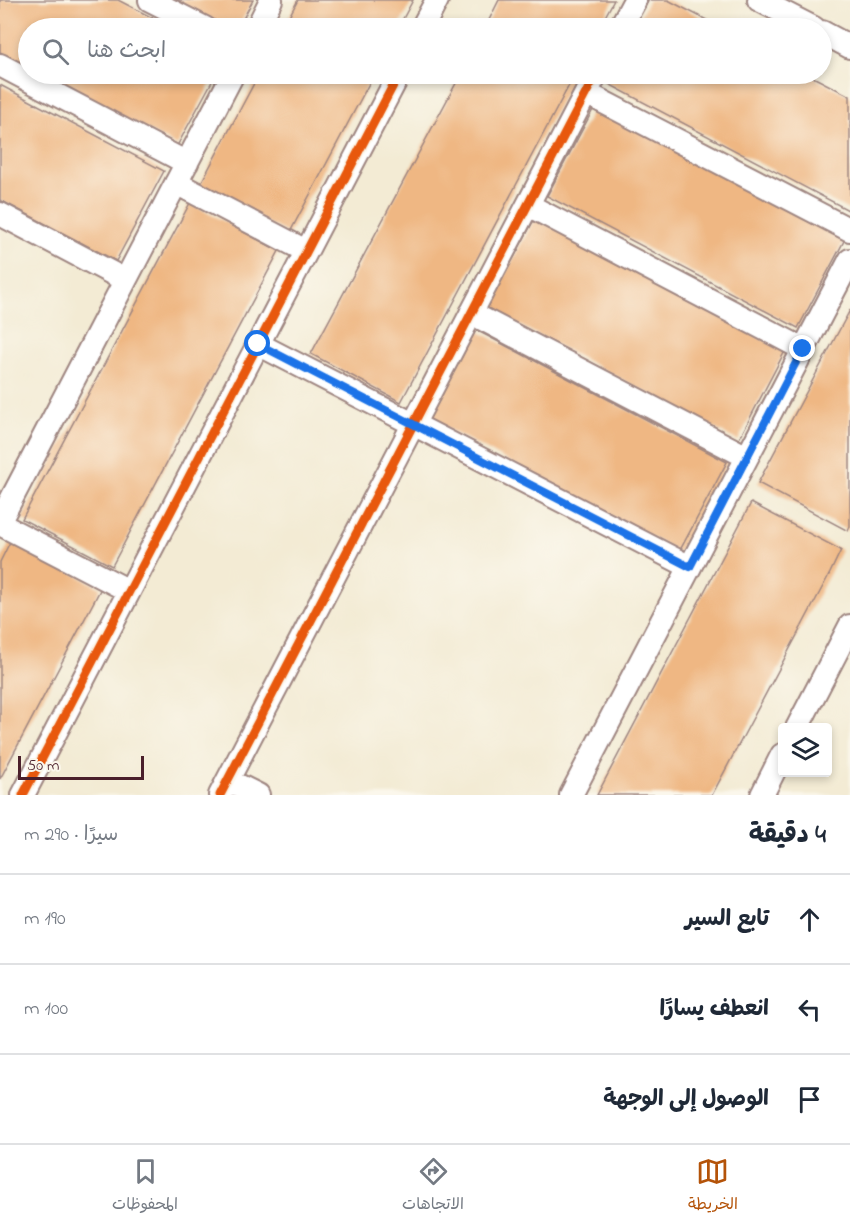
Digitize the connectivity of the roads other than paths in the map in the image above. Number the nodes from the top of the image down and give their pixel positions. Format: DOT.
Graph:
graph roads {
  1 [pos="150,0"];
  2 [pos="272,0"];
  3 [pos="437,0"];
  4 [pos="635,0"];
  5 [pos="759,0"];
  6 [pos="185,18"];
  7 [pos="262,18"];
  8 [pos="427,18"];
  9 [pos="625,18"];
  10 [pos="794,18"];
  11 [pos="832,37"];
  12 [pos="850,47"];
  13 [pos="0,65"];
  14 [pos="18,74"];
  15 [pos="36,84"];
  16 [pos="228,84"];
  17 [pos="394,84"];
  18 [pos="590,84"];
  19 [pos="593,84"];
  20 [pos="187,163"];
  21 [pos="176,183"];
  22 [pos="528,205"];
  23 [pos="0,214"];
  24 [pos="850,230"];
  25 [pos="306,251"];
  26 [pos="850,260"];
  27 [pos="125,280"];
  28 [pos="471,313"];
  29 [pos="258,344"];
  30 [pos="803,349"];
  31 [pos="413,425"];
  32 [pos="747,457"];
  33 [pos="0,522"];
  34 [pos="690,567"];
  35 [pos="129,591"];
  36 [pos="850,626"];
  37 [pos="800,723"];
  38 [pos="778,765"];
  39 [pos="224,787"];
  40 [pos="23,795"];
  41 [pos="258,795"];
  42 [pos="571,795"];
  43 [pos="762,795"];
  1 -- 6 [label="street"];
  2 -- 7 [label="street"];
  3 -- 8 [label="street"];
  4 -- 9 [label="street"];
  5 -- 10 [label="street"];
  11 -- 12 [label="street"];
  13 -- 14 [label="street"];
  15 -- 20 [label="street"];
  16 -- 20 [label="street"];
  17 -- 25 [label="street"];
  18 -- 22 [label="street"];
  19 -- 24 [label="street"];
  20 -- 21 [label="street"];
  21 -- 25 [label="street"];
  21 -- 27 [label="street"];
  22 -- 28 [label="street"];
  22 -- 30 [label="street"];
  23 -- 27 [label="street"];
  25 -- 29 [label="street"];
  26 -- 30 [label="street"];
  27 -- 33 [label="street"];
  28 -- 31 [label="street"];
  28 -- 32 [label="street"];
  29 -- 31 [label="street"];
  29 -- 35 [label="street"];
  30 -- 32 [label="street"];
  31 -- 34 [label="street"];
  31 -- 39 [label="street"];
  32 -- 34 [label="street"];
  33 -- 35 [label="street"];
  34 -- 42 [label="street"];
  35 -- 40 [label="street"];
  36 -- 37 [label="street"];
  38 -- 43 [label="street"];
  39 -- 41 [label="street"];
}
